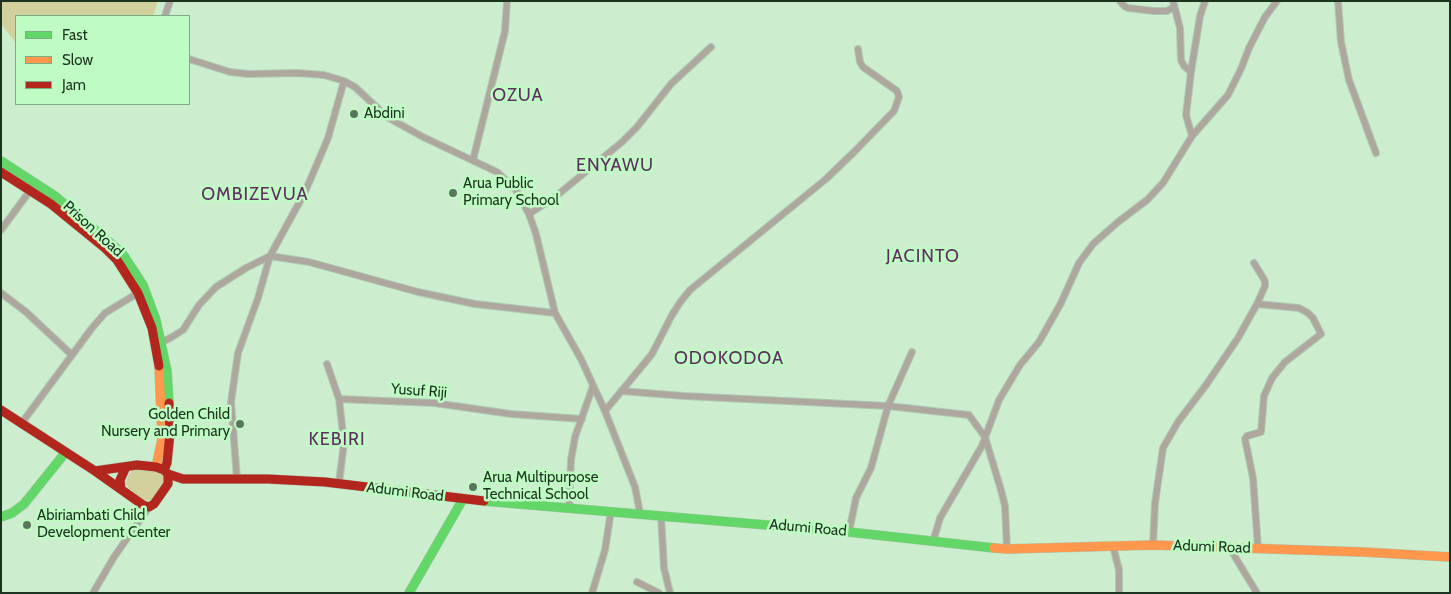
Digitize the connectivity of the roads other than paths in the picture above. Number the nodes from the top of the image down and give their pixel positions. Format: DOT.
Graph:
graph roads {
  1 [pos="170,1"];
  2 [pos="506,1"];
  3 [pos="1120,1"];
  4 [pos="1206,1"];
  5 [pos="1277,1"];
  6 [pos="1338,1"];
  7 [pos="1174,4"];
  8 [pos="165,15"];
  9 [pos="711,47"];
  10 [pos="858,49"];
  11 [pos="190,59"];
  12 [pos="1190,72"];
  13 [pos="344,81"];
  14 [pos="1192,136"];
  15 [pos="1376,153"];
  16 [pos="473,160"];
  17 [pos="1,161"];
  18 [pos="1,172"];
  19 [pos="33,187"];
  20 [pos="529,214"];
  21 [pos="1,230"];
  22 [pos="270,256"];
  23 [pos="1254,263"];
  24 [pos="1,293"];
  25 [pos="138,293"];
  26 [pos="1257,304"];
  27 [pos="555,313"];
  28 [pos="158,344"];
  29 [pos="912,352"];
  30 [pos="72,355"];
  31 [pos="327,364"];
  32 [pos="593,386"];
  33 [pos="621,392"];
  34 [pos="340,399"];
  35 [pos="888,406"];
  36 [pos="1,410"];
  37 [pos="605,411"];
  38 [pos="582,419"];
  39 [pos="21,424"];
  40 [pos="984,437"];
  41 [pos="65,453"];
  42 [pos="126,467"];
  43 [pos="95,470"];
  44 [pos="163,470"];
  45 [pos="183,479"];
  46 [pos="237,479"];
  47 [pos="168,484"];
  48 [pos="339,484"];
  49 [pos="121,489"];
  50 [pos="463,499"];
  51 [pos="148,507"];
  52 [pos="569,508"];
  53 [pos="611,511"];
  54 [pos="640,513"];
  55 [pos="660,516"];
  56 [pos="1,517"];
  57 [pos="849,532"];
  58 [pos="933,542"];
  59 [pos="1153,545"];
  60 [pos="1113,546"];
  61 [pos="1229,548"];
  62 [pos="1258,548"];
  63 [pos="1007,549"];
  64 [pos="1450,557"];
  65 [pos="637,582"];
  66 [pos="93,593"];
  67 [pos="409,593"];
  68 [pos="592,593"];
  69 [pos="658,593"];
  70 [pos="670,593"];
  71 [pos="1119,593"];
  72 [pos="1258,593"];
  1 -- 8 [label="street"];
  2 -- 16 [label="street"];
  3 -- 7 [label="street"];
  4 -- 12 [label="street"];
  5 -- 14 [label="street"];
  6 -- 15 [label="street"];
  7 -- 12 [label="street"];
  9 -- 20 [label="street"];
  10 -- 33 [label="street"];
  11 -- 13 [label="street"];
  12 -- 14 [label="street"];
  13 -- 16 [label="street"];
  13 -- 22 [label="street"];
  14 -- 40 [label="street"];
  16 -- 20 [label="street"];
  17 -- 19 [label="main road, Prison Road"];
  18 -- 19 [label="main road, Prison Road"];
  19 -- 21 [label="street"];
  19 -- 25 [label="main road, Prison Road"];
  19 -- 28 [label="main road, Prison Road"];
  20 -- 27 [label="street"];
  22 -- 27 [label="street"];
  22 -- 28 [label="street"];
  22 -- 46 [label="street"];
  23 -- 26 [label="street"];
  24 -- 30 [label="street"];
  25 -- 28 [label="main road, Prison Road"];
  25 -- 30 [label="street"];
  26 -- 59 [label="street"];
  26 -- 62 [label="street"];
  27 -- 32 [label="street"];
  28 -- 44 [label="main road, Prison Road"];
  29 -- 35 [label="street"];
  30 -- 39 [label="street"];
  31 -- 34 [label="street"];
  32 -- 37 [label="street"];
  32 -- 38 [label="street"];
  33 -- 35 [label="street"];
  33 -- 37 [label="street"];
  34 -- 38 [label="street, Yusuf Riji"];
  34 -- 48 [label="street"];
  35 -- 40 [label="street"];
  35 -- 57 [label="street"];
  36 -- 39 [label="main road"];
  37 -- 54 [label="street"];
  38 -- 52 [label="street"];
  39 -- 41 [label="main road"];
  40 -- 58 [label="street"];
  40 -- 63 [label="street"];
  41 -- 43 [label="main road"];
  41 -- 56 [label="main road"];
  42 -- 43 [label="main road, Adumi Road"];
  42 -- 44 [label="main road, Adumi Road"];
  42 -- 49 [label="main road"];
  43 -- 49 [label="main road"];
  44 -- 45 [label="main road, Adumi Road"];
  44 -- 47 [label="main road"];
  45 -- 46 [label="main road, Adumi Road"];
  45 -- 47 [label="main road"];
  46 -- 48 [label="main road, Adumi Road"];
  47 -- 51 [label="main road"];
  48 -- 50 [label="main road, Adumi Road"];
  49 -- 51 [label="main road"];
  50 -- 52 [label="main road, Adumi Road"];
  50 -- 67 [label="main road"];
  51 -- 66 [label="street"];
  52 -- 53 [label="main road, Adumi Road"];
  53 -- 54 [label="main road, Adumi Road"];
  53 -- 68 [label="street"];
  54 -- 55 [label="main road, Adumi Road"];
  55 -- 57 [label="main road, Adumi Road"];
  55 -- 70 [label="street"];
  57 -- 58 [label="main road, Adumi Road"];
  58 -- 63 [label="main road, Adumi Road"];
  59 -- 60 [label="main road, Adumi Road"];
  59 -- 61 [label="main road, Adumi Road"];
  60 -- 63 [label="main road, Adumi Road"];
  60 -- 71 [label="street"];
  61 -- 62 [label="main road, Adumi Road"];
  61 -- 72 [label="street"];
  62 -- 64 [label="main road, Adumi Road"];
  65 -- 69 [label="street"];
}
